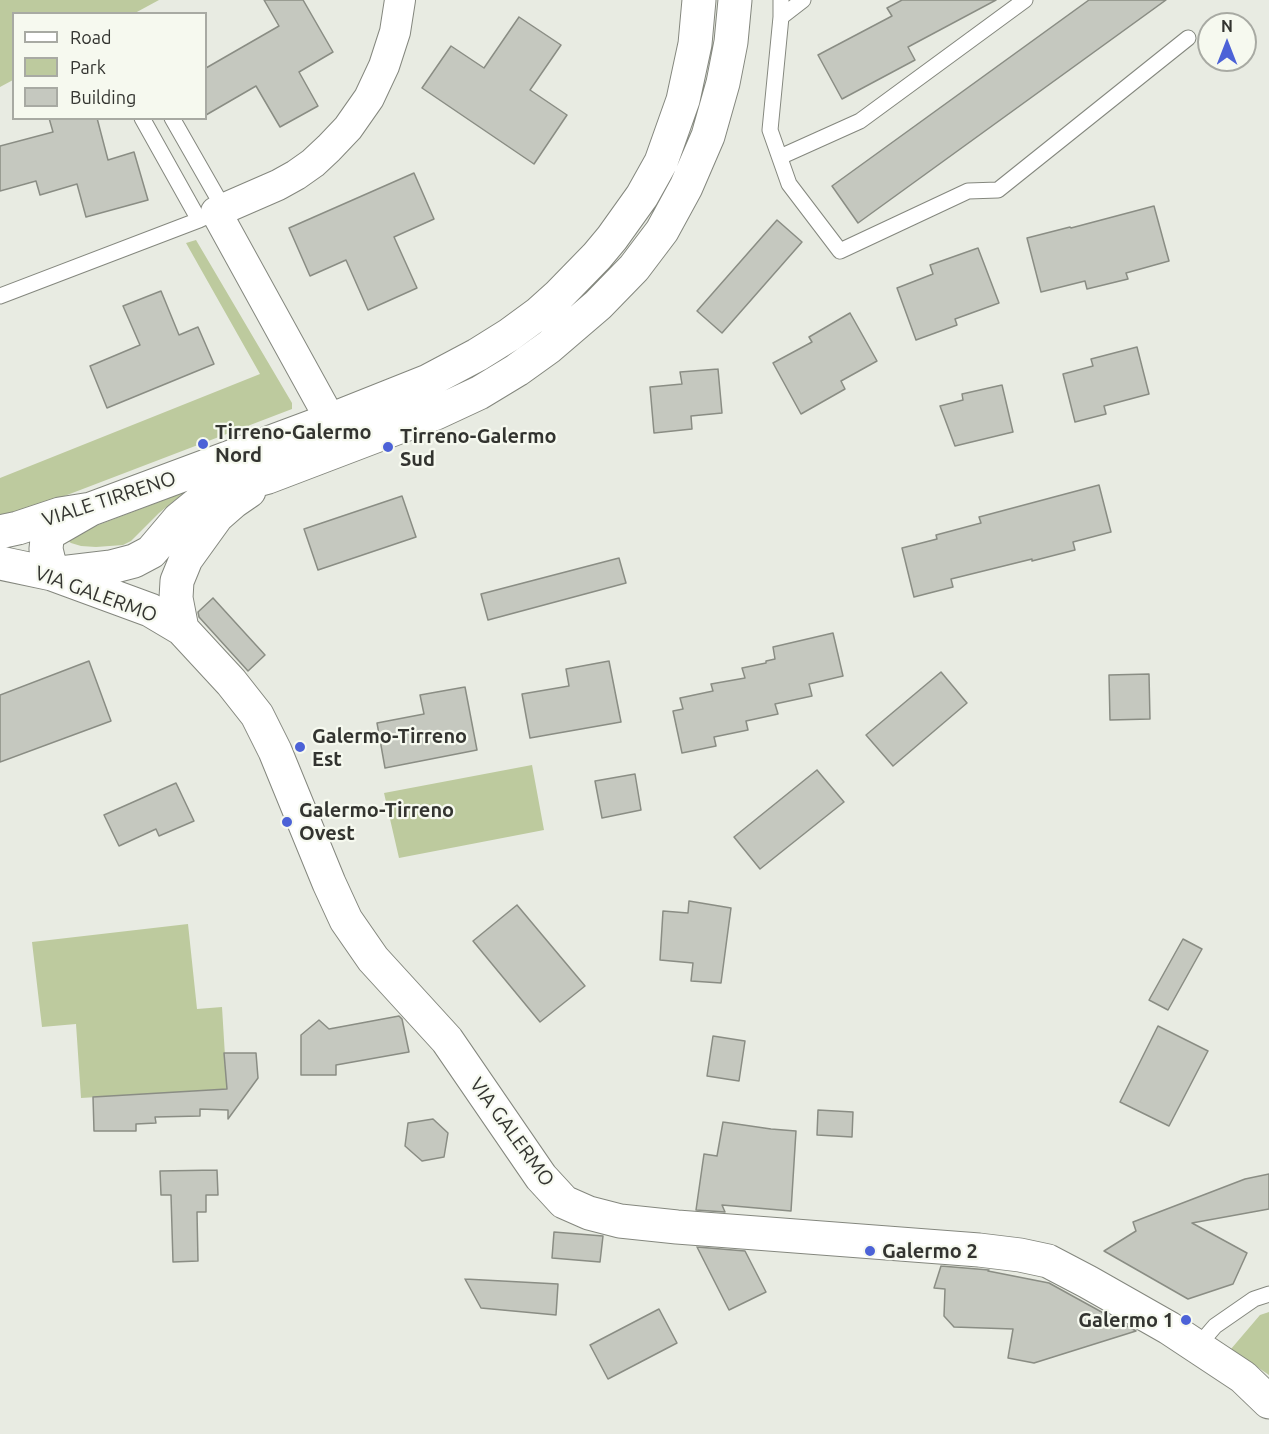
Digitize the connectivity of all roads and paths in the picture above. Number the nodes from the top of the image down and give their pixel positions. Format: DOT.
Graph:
graph roads {
  1 [pos="400,0"];
  2 [pos="699,0"];
  3 [pos="735,0"];
  4 [pos="780,0"];
  5 [pos="803,0"];
  6 [pos="1024,0"];
  7 [pos="781,17"];
  8 [pos="1188,38"];
  9 [pos="143,120"];
  10 [pos="173,120"];
  11 [pos="780,157"];
  12 [pos="213,213"];
  13 [pos="0,296"];
  14 [pos="338,434"];
  15 [pos="268,477"];
  16 [pos="91,509"];
  17 [pos="0,532"];
  18 [pos="0,563"];
  19 [pos="51,574"];
  20 [pos="182,629"];
  21 [pos="1269,1294"];
  22 [pos="1197,1347"];
  23 [pos="1269,1402"];
  1 -- 12 [label="street"];
  2 -- 14 [label="street, VIALE TIRRENO"];
  3 -- 14 [label="street, VIALE TIRRENO"];
  4 -- 7 [label="lane"];
  5 -- 7 [label="lane"];
  6 -- 11 [label="lane"];
  7 -- 11 [label="lane"];
  8 -- 11 [label="lane"];
  9 -- 12 [label="lane"];
  10 -- 12 [label="lane"];
  12 -- 13 [label="lane"];
  12 -- 14 [label="street"];
  14 -- 15 [label="street, VIALE TIRRENO"];
  14 -- 16 [label="street, VIALE TIRRENO"];
  15 -- 19 [label="street"];
  15 -- 20 [label="street"];
  16 -- 17 [label="street, VIALE TIRRENO"];
  16 -- 19 [label="street"];
  18 -- 19 [label="street, VIA GALERMO"];
  19 -- 20 [label="street, VIA GALERMO"];
  20 -- 22 [label="street, VIA GALERMO"];
  21 -- 22 [label="lane"];
  22 -- 23 [label="street, VIA GALERMO"];
}
